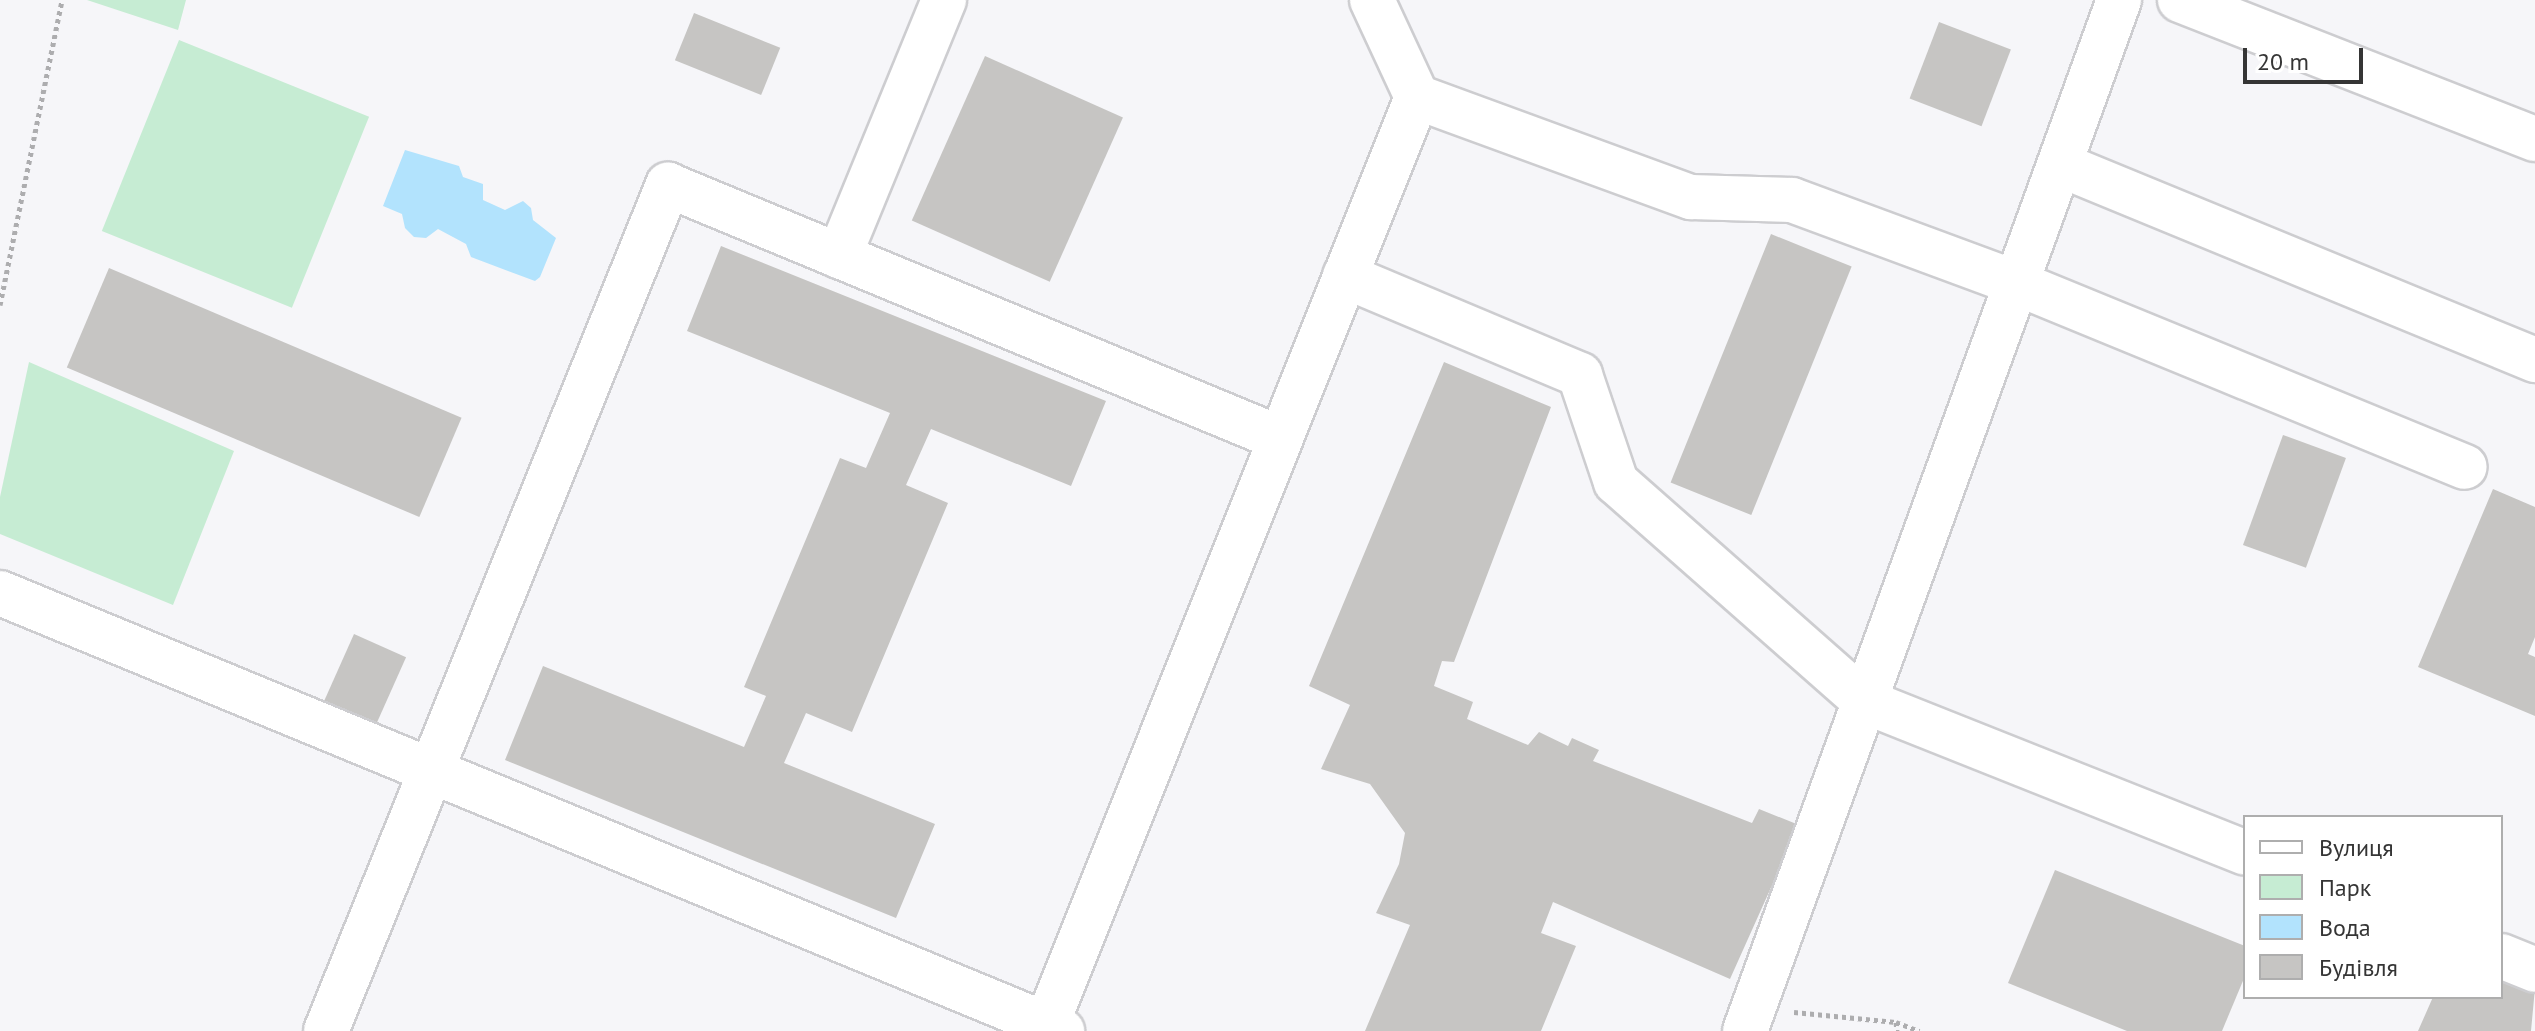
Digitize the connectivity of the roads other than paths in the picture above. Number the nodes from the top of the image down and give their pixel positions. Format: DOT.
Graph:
graph roads {
  1 [pos="944,0"];
  2 [pos="1372,0"];
  3 [pos="2119,0"];
  4 [pos="2180,0"];
  5 [pos="1417,97"];
  6 [pos="2535,139"];
  7 [pos="2061,165"];
  8 [pos="839,256"];
  9 [pos="1345,276"];
  10 [pos="2014,282"];
  11 [pos="2535,360"];
  12 [pos="1279,438"];
  13 [pos="2464,467"];
  14 [pos="0,593"];
  15 [pos="1864,701"];
  16 [pos="431,770"];
  17 [pos="2243,852"];
  18 [pos="2503,957"];
  19 [pos="2535,970"];
  20 [pos="1750,1019"];
  21 [pos="1051,1029"];
  22 [pos="326,1031"];
  1 -- 8 [label="lane"];
  2 -- 5 [label="lane"];
  3 -- 7 [label="lane"];
  4 -- 6 [label="lane"];
  5 -- 9 [label="lane"];
  5 -- 10 [label="lane"];
  7 -- 10 [label="lane"];
  7 -- 11 [label="lane"];
  8 -- 12 [label="lane"];
  8 -- 16 [label="lane"];
  9 -- 12 [label="lane"];
  9 -- 15 [label="lane"];
  10 -- 13 [label="lane"];
  10 -- 15 [label="lane"];
  12 -- 21 [label="lane"];
  14 -- 16 [label="lane"];
  15 -- 17 [label="lane"];
  15 -- 20 [label="lane"];
  16 -- 21 [label="lane"];
  16 -- 22 [label="lane"];
  18 -- 19 [label="lane"];
}
